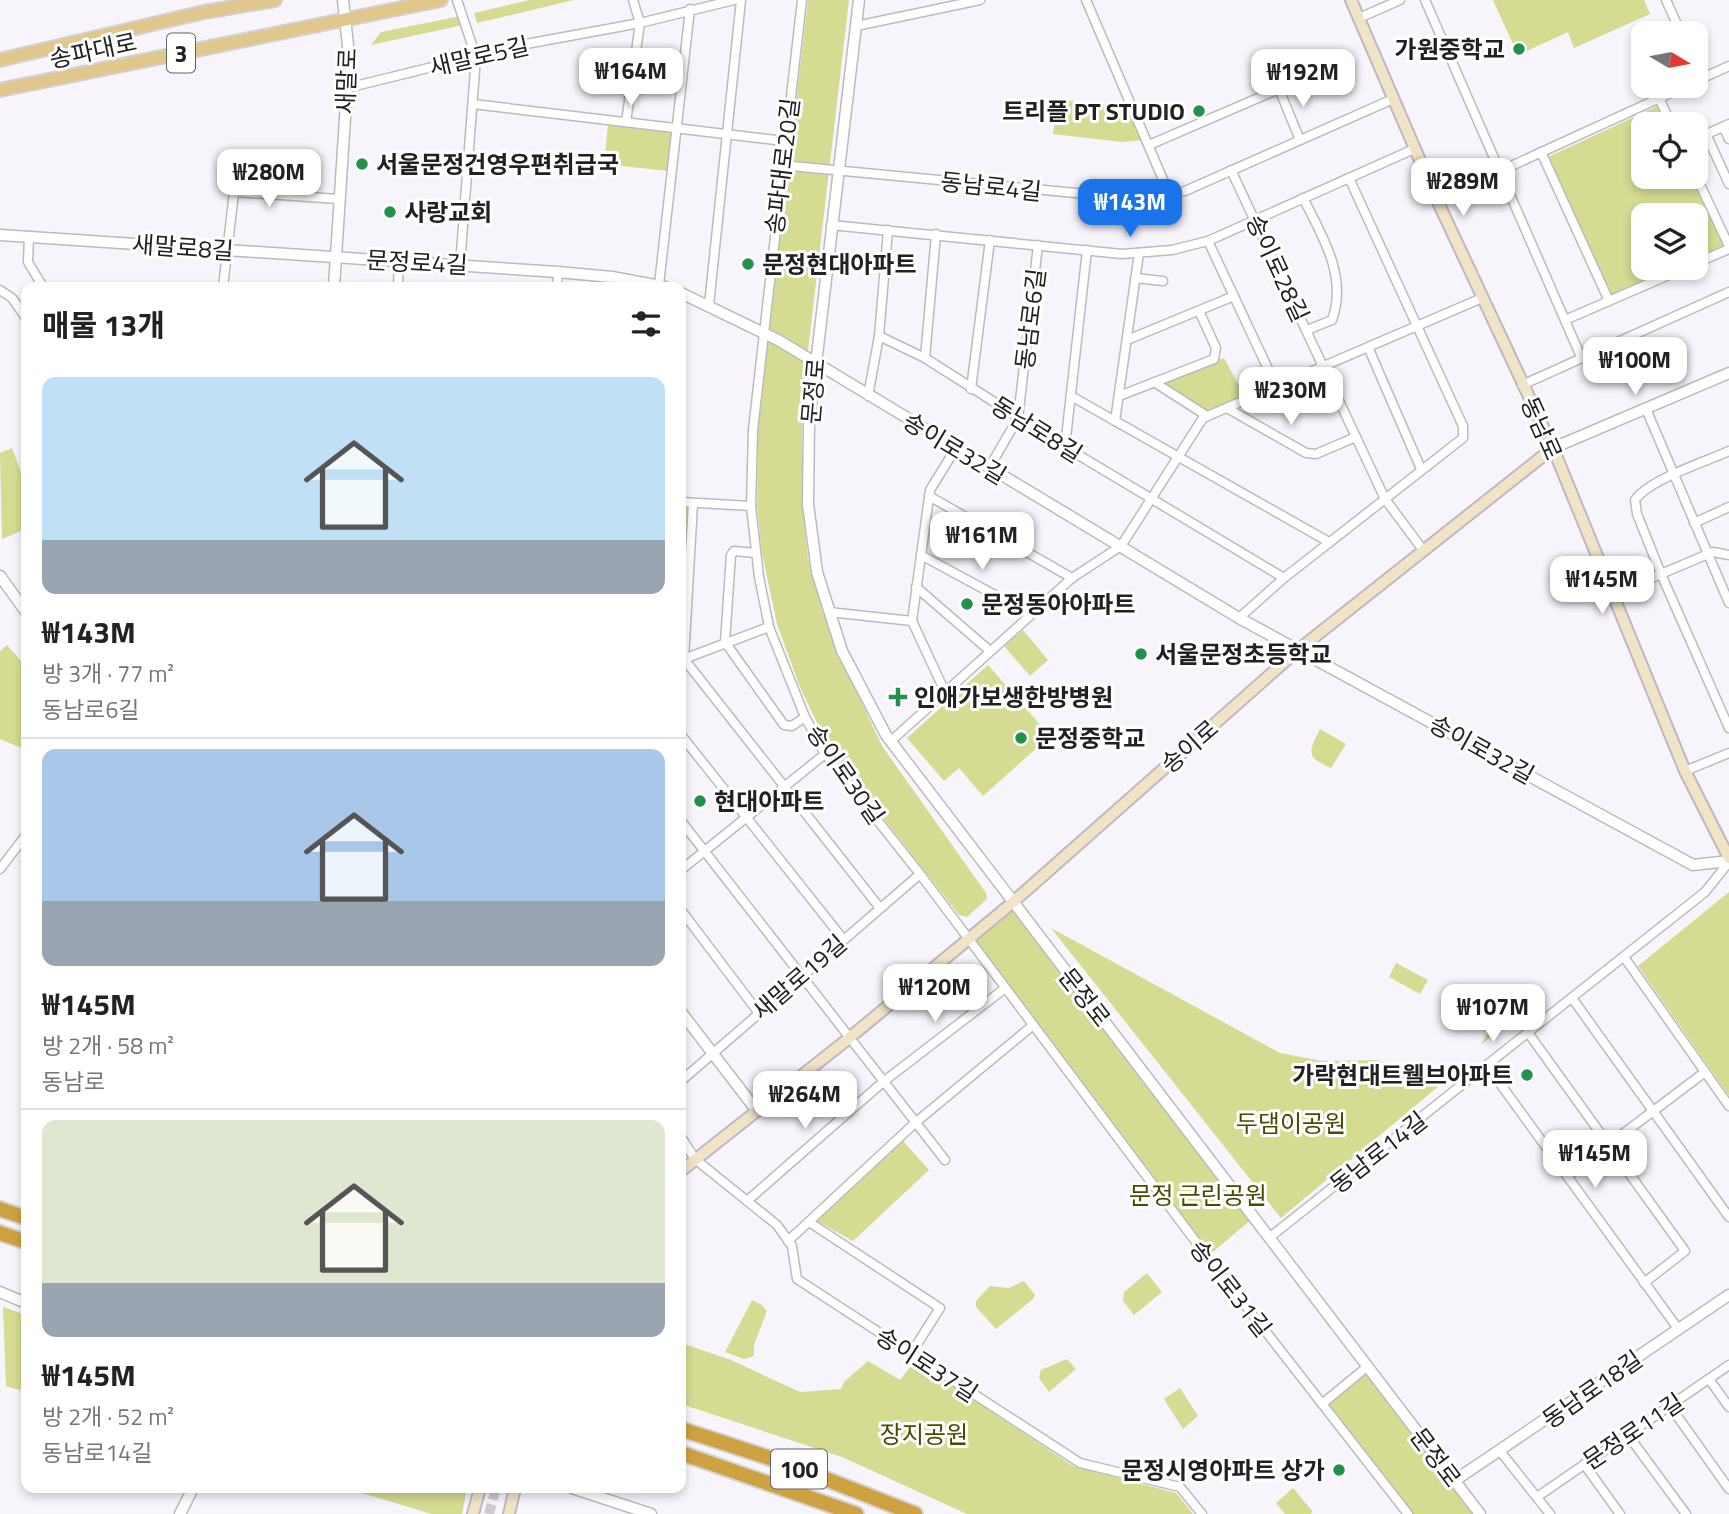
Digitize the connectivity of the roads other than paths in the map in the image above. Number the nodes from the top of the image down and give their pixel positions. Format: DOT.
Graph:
graph roads {
  1 [pos="275,0"];
  2 [pos="343,0"];
  3 [pos="441,0"];
  4 [pos="457,0"];
  5 [pos="633,0"];
  6 [pos="734,0"];
  7 [pos="741,0"];
  8 [pos="802,0"];
  9 [pos="859,0"];
  10 [pos="980,0"];
  11 [pos="1086,0"];
  12 [pos="1351,0"];
  13 [pos="1400,0"];
  14 [pos="1425,0"];
  15 [pos="1666,0"];
  16 [pos="690,9"];
  17 [pos="345,18"];
  18 [pos="1359,18"];
  19 [pos="1676,21"];
  20 [pos="640,23"];
  21 [pos="856,26"];
  22 [pos="476,57"];
  23 [pos="0,60"];
  24 [pos="1729,66"];
  25 [pos="1708,76"];
  26 [pos="347,88"];
  27 [pos="0,90"];
  28 [pos="1659,98"];
  29 [pos="1393,99"];
  30 [pos="473,104"];
  31 [pos="1665,112"];
  32 [pos="626,122"];
  33 [pos="1726,125"];
  34 [pos="676,128"];
  35 [pos="727,133"];
  36 [pos="1708,133"];
  37 [pos="1708,138"];
  38 [pos="1729,139"];
  39 [pos="1300,140"];
  40 [pos="784,141"];
  41 [pos="1149,145"];
  42 [pos="1414,149"];
  43 [pos="1541,152"];
  44 [pos="781,165"];
  45 [pos="838,169"];
  46 [pos="1231,170"];
  47 [pos="1500,171"];
  48 [pos="1349,178"];
  49 [pos="1729,184"];
  50 [pos="1702,189"];
  51 [pos="1170,196"];
  52 [pos="1303,198"];
  53 [pos="338,200"];
  54 [pos="1437,200"];
  55 [pos="1729,218"];
  56 [pos="1256,219"];
  57 [pos="1718,222"];
  58 [pos="831,225"];
  59 [pos="888,230"];
  60 [pos="936,234"];
  61 [pos="0,235"];
  62 [pos="29,236"];
  63 [pos="990,240"];
  64 [pos="1208,241"];
  65 [pos="1038,245"];
  66 [pos="1729,247"];
  67 [pos="226,250"];
  68 [pos="1087,250"];
  69 [pos="1139,253"];
  70 [pos="1708,257"];
  71 [pos="337,258"];
  72 [pos="399,261"];
  73 [pos="460,265"];
  74 [pos="558,272"];
  75 [pos="1135,278"];
  76 [pos="1657,280"];
  77 [pos="1163,281"];
  78 [pos="40,282"];
  79 [pos="223,282"];
  80 [pos="335,282"];
  81 [pos="398,282"];
  82 [pos="557,282"];
  83 [pos="632,282"];
  84 [pos="662,282"];
  85 [pos="0,290"];
  86 [pos="1729,292"];
  87 [pos="686,295"];
  88 [pos="1234,296"];
  89 [pos="1482,298"];
  90 [pos="1609,301"];
  91 [pos="709,304"];
  92 [pos="21,311"];
  93 [pos="1199,311"];
  94 [pos="1565,320"];
  95 [pos="1417,326"];
  96 [pos="1307,330"];
  97 [pos="763,333"];
  98 [pos="879,336"];
  99 [pos="1127,340"];
  100 [pos="1368,347"];
  101 [pos="1581,357"];
  102 [pos="925,358"];
  103 [pos="816,364"];
  104 [pos="1324,366"];
  105 [pos="1729,373"];
  106 [pos="1154,383"];
  107 [pos="1522,385"];
  108 [pos="1276,386"];
  109 [pos="971,389"];
  110 [pos="869,396"];
  111 [pos="1071,396"];
  112 [pos="1119,396"];
  113 [pos="1227,408"];
  114 [pos="1646,409"];
  115 [pos="1207,416"];
  116 [pos="1018,418"];
  117 [pos="1115,421"];
  118 [pos="1356,437"];
  119 [pos="1065,447"];
  120 [pos="1553,447"];
  121 [pos="956,448"];
  122 [pos="1729,451"];
  123 [pos="1178,456"];
  124 [pos="989,468"];
  125 [pos="1421,469"];
  126 [pos="1674,475"];
  127 [pos="929,496"];
  128 [pos="1150,498"];
  129 [pos="1384,499"];
  130 [pos="686,502"];
  131 [pos="693,503"];
  132 [pos="751,506"];
  133 [pos="1729,507"];
  134 [pos="1694,523"];
  135 [pos="1329,542"];
  136 [pos="1121,546"];
  137 [pos="1423,550"];
  138 [pos="756,553"];
  139 [pos="1709,554"];
  140 [pos="921,555"];
  141 [pos="1729,555"];
  142 [pos="1661,574"];
  143 [pos="0,576"];
  144 [pos="1072,578"];
  145 [pos="1284,578"];
  146 [pos="916,587"];
  147 [pos="1611,594"];
  148 [pos="686,602"];
  149 [pos="1729,602"];
  150 [pos="21,605"];
  151 [pos="830,612"];
  152 [pos="1030,614"];
  153 [pos="1239,618"];
  154 [pos="912,621"];
  155 [pos="769,627"];
  156 [pos="725,642"];
  157 [pos="1298,650"];
  158 [pos="990,651"];
  159 [pos="686,657"];
  160 [pos="686,664"];
  161 [pos="945,692"];
  162 [pos="805,717"];
  163 [pos="1729,728"];
  164 [pos="686,741"];
  165 [pos="891,741"];
  166 [pos="1729,753"];
  167 [pos="825,754"];
  168 [pos="1685,771"];
  169 [pos="783,785"];
  170 [pos="744,816"];
  171 [pos="686,828"];
  172 [pos="21,842"];
  173 [pos="704,852"];
  174 [pos="1729,860"];
  175 [pos="686,866"];
  176 [pos="0,869"];
  177 [pos="920,874"];
  178 [pos="1012,902"];
  179 [pos="880,908"];
  180 [pos="686,917"];
  181 [pos="843,939"];
  182 [pos="968,940"];
  183 [pos="1625,957"];
  184 [pos="800,976"];
  185 [pos="1004,989"];
  186 [pos="1572,998"];
  187 [pos="758,1012"];
  188 [pos="686,1019"];
  189 [pos="1032,1026"];
  190 [pos="1529,1034"];
  191 [pos="848,1039"];
  192 [pos="711,1054"];
  193 [pos="1488,1067"];
  194 [pos="1705,1072"];
  195 [pos="686,1077"];
  196 [pos="883,1082"];
  197 [pos="1729,1106"];
  198 [pos="757,1111"];
  199 [pos="1653,1111"];
  200 [pos="915,1123"];
  201 [pos="686,1145"];
  202 [pos="1609,1145"];
  203 [pos="695,1159"];
  204 [pos="945,1160"];
  205 [pos="686,1167"];
  206 [pos="1567,1176"];
  207 [pos="747,1201"];
  208 [pos="0,1209"];
  209 [pos="21,1216"];
  210 [pos="1729,1217"];
  211 [pos="809,1222"];
  212 [pos="0,1233"];
  213 [pos="1270,1237"];
  214 [pos="21,1240"];
  215 [pos="788,1241"];
  216 [pos="1644,1283"];
  217 [pos="0,1292"];
  218 [pos="1729,1295"];
  219 [pos="21,1301"];
  220 [pos="1679,1330"];
  221 [pos="912,1352"];
  222 [pos="1729,1365"];
  223 [pos="1368,1366"];
  224 [pos="1709,1379"];
  225 [pos="1322,1404"];
  226 [pos="1670,1406"];
  227 [pos="1729,1407"];
  228 [pos="686,1431"];
  229 [pos="1628,1435"];
  230 [pos="1500,1451"];
  231 [pos="686,1455"];
  232 [pos="1584,1464"];
  233 [pos="1454,1481"];
  234 [pos="1729,1489"];
  235 [pos="190,1493"];
  236 [pos="479,1493"];
  237 [pos="514,1493"];
  238 [pos="587,1493"];
  239 [pos="1536,1497"];
  240 [pos="180,1514"];
  241 [pos="473,1514"];
  242 [pos="509,1514"];
  243 [pos="651,1514"];
  244 [pos="856,1514"];
  245 [pos="915,1514"];
  246 [pos="1202,1514"];
  247 [pos="1408,1514"];
  248 [pos="1480,1514"];
  249 [pos="1550,1514"];
  250 [pos="1620,1514"];
  251 [pos="1686,1514"];
  1 -- 23 [label="main road, 송파대로 / 3"];
  2 -- 17 [label="street, 새말로"];
  3 -- 17 [label="main road, 송파대로 / 3"];
  4 -- 22 [label="street"];
  5 -- 20 [label="street"];
  6 -- 16 [label="street, 새말로5길"];
  7 -- 35 [label="street"];
  8 -- 40 [label="street, 송파대로20길"];
  9 -- 21 [label="street, 문정로"];
  10 -- 21 [label="street"];
  11 -- 41 [label="street"];
  12 -- 18 [label="main road, 동남로"];
  13 -- 18 [label="street"];
  14 -- 47 [label="street"];
  15 -- 19 [label="street"];
  16 -- 20 [label="street, 새말로5길"];
  16 -- 34 [label="street"];
  17 -- 26 [label="street, 새말로"];
  17 -- 27 [label="main road, 송파대로 / 3"];
  18 -- 29 [label="main road, 동남로"];
  20 -- 22 [label="street, 새말로5길"];
  20 -- 32 [label="street"];
  21 -- 45 [label="street, 문정로"];
  22 -- 26 [label="street, 새말로5길"];
  22 -- 30 [label="street"];
  24 -- 25 [label="street"];
  26 -- 53 [label="street, 새말로"];
  28 -- 31 [label="street"];
  28 -- 43 [label="street"];
  29 -- 39 [label="street, 동남로4길"];
  29 -- 42 [label="main road, 동남로"];
  30 -- 32 [label="street"];
  30 -- 73 [label="street"];
  32 -- 34 [label="street"];
  33 -- 36 [label="street"];
  33 -- 38 [label="street"];
  34 -- 35 [label="street"];
  34 -- 84 [label="street"];
  35 -- 40 [label="street"];
  35 -- 91 [label="street"];
  37 -- 49 [label="street"];
  39 -- 41 [label="street"];
  39 -- 46 [label="street, 동남로4길"];
  40 -- 44 [label="street, 송파대로20길"];
  41 -- 51 [label="street"];
  42 -- 48 [label="street, 동남로6길"];
  42 -- 54 [label="main road, 동남로"];
  43 -- 47 [label="street"];
  43 -- 90 [label="street"];
  44 -- 45 [label="street"];
  44 -- 97 [label="street, 송파대로20길"];
  45 -- 51 [label="street, 동남로4길"];
  45 -- 58 [label="street, 문정로"];
  46 -- 51 [label="street, 동남로4길"];
  46 -- 56 [label="street, 송이로28길"];
  47 -- 54 [label="street"];
  47 -- 94 [label="street"];
  48 -- 52 [label="street, 동남로6길"];
  48 -- 95 [label="street"];
  50 -- 57 [label="street"];
  52 -- 56 [label="street, 동남로6길"];
  52 -- 96 [label="street"];
  53 -- 67 [label="street"];
  53 -- 71 [label="street, 새말로"];
  54 -- 89 [label="main road, 동남로"];
  55 -- 57 [label="street"];
  56 -- 64 [label="street, 동남로6길"];
  56 -- 96 [label="street, 송이로28길"];
  57 -- 66 [label="street"];
  58 -- 59 [label="street, 동남로6길"];
  58 -- 103 [label="street, 문정로"];
  59 -- 60 [label="street, 동남로6길"];
  59 -- 98 [label="street"];
  60 -- 63 [label="street, 동남로6길"];
  60 -- 102 [label="street"];
  61 -- 62 [label="street, 새말로8길"];
  62 -- 67 [label="street, 새말로8길"];
  62 -- 78 [label="street"];
  63 -- 65 [label="street, 동남로6길"];
  63 -- 109 [label="street, 동남로6길"];
  64 -- 69 [label="street, 동남로6길"];
  64 -- 88 [label="street"];
  65 -- 68 [label="street, 동남로6길"];
  65 -- 116 [label="street, 동남로6길"];
  66 -- 70 [label="street"];
  67 -- 71 [label="street, 새말로8길"];
  67 -- 79 [label="street"];
  68 -- 69 [label="street, 동남로6길"];
  68 -- 111 [label="street, 동남로6길"];
  69 -- 75 [label="street"];
  71 -- 72 [label="street, 문정로4길"];
  71 -- 80 [label="street, 새말로"];
  72 -- 73 [label="street, 문정로4길"];
  72 -- 81 [label="street"];
  73 -- 74 [label="street, 문정로4길"];
  74 -- 82 [label="street"];
  74 -- 83 [label="street, 문정로4길"];
  75 -- 77 [label="street"];
  75 -- 99 [label="street"];
  76 -- 90 [label="street"];
  85 -- 92 [label="street"];
  86 -- 101 [label="street"];
  87 -- 91 [label="street"];
  88 -- 93 [label="street"];
  88 -- 108 [label="street"];
  89 -- 95 [label="street"];
  89 -- 107 [label="main road, 동남로"];
  90 -- 94 [label="street"];
  91 -- 97 [label="street"];
  93 -- 99 [label="street"];
  93 -- 106 [label="street"];
  94 -- 101 [label="street"];
  95 -- 100 [label="street"];
  95 -- 125 [label="street"];
  96 -- 104 [label="street, 송이로28길"];
  97 -- 103 [label="street"];
  97 -- 132 [label="street, 송이로30길"];
  98 -- 102 [label="street, 동남로8길"];
  98 -- 110 [label="street"];
  99 -- 112 [label="street"];
  100 -- 104 [label="street"];
  100 -- 125 [label="street"];
  101 -- 107 [label="street"];
  102 -- 109 [label="street, 동남로8길"];
  103 -- 110 [label="street, 송이로32길"];
  103 -- 151 [label="street, 문정로"];
  104 -- 108 [label="street"];
  104 -- 118 [label="street, 송이로28길"];
  105 -- 114 [label="street, 송이로"];
  106 -- 112 [label="street"];
  106 -- 115 [label="street"];
  107 -- 120 [label="main road, 동남로"];
  108 -- 113 [label="street"];
  109 -- 116 [label="street, 동남로8길"];
  110 -- 121 [label="street, 송이로32길"];
  111 -- 117 [label="street, 동남로8길"];
  111 -- 119 [label="street, 동남로6길"];
  112 -- 117 [label="street"];
  113 -- 115 [label="street"];
  113 -- 118 [label="street"];
  114 -- 120 [label="street, 송이로"];
  114 -- 126 [label="street"];
  115 -- 123 [label="street"];
  116 -- 119 [label="street, 동남로8길"];
  116 -- 124 [label="street, 동남로6길"];
  117 -- 123 [label="street, 동남로8길"];
  118 -- 129 [label="street, 송이로28길"];
  119 -- 128 [label="street, 동남로8길"];
  120 -- 137 [label="main road, 송이로"];
  120 -- 147 [label="main road, 동남로"];
  121 -- 124 [label="street, 송이로32길"];
  121 -- 127 [label="street"];
  122 -- 126 [label="street"];
  123 -- 128 [label="street"];
  123 -- 135 [label="street, 동남로8길"];
  124 -- 136 [label="street, 송이로32길"];
  125 -- 129 [label="street"];
  126 -- 134 [label="street"];
  126 -- 142 [label="street"];
  127 -- 140 [label="street"];
  127 -- 144 [label="street"];
  128 -- 136 [label="street"];
  128 -- 145 [label="street, 동남로8길"];
  129 -- 135 [label="street"];
  129 -- 137 [label="street, 송이로28길"];
  130 -- 131 [label="street"];
  131 -- 132 [label="street"];
  131 -- 148 [label="street"];
  132 -- 138 [label="street, 송이로30길"];
  133 -- 134 [label="street"];
  134 -- 139 [label="street"];
  135 -- 145 [label="street"];
  136 -- 144 [label="street"];
  136 -- 153 [label="street, 송이로32길"];
  137 -- 157 [label="main road, 송이로"];
  138 -- 155 [label="street, 송이로30길"];
  138 -- 156 [label="street"];
  139 -- 141 [label="street"];
  139 -- 142 [label="street"];
  139 -- 149 [label="street"];
  140 -- 146 [label="street"];
  140 -- 152 [label="street"];
  142 -- 147 [label="street"];
  142 -- 163 [label="street"];
  143 -- 150 [label="street"];
  144 -- 152 [label="street"];
  145 -- 153 [label="street"];
  146 -- 154 [label="street"];
  146 -- 158 [label="street"];
  147 -- 168 [label="main road, 동남로"];
  151 -- 154 [label="street"];
  151 -- 165 [label="street, 문정로"];
  152 -- 158 [label="street"];
  153 -- 157 [label="street, 송이로32길"];
  154 -- 161 [label="street"];
  155 -- 156 [label="street"];
  155 -- 162 [label="street, 송이로30길"];
  156 -- 159 [label="street"];
  156 -- 162 [label="street"];
  157 -- 174 [label="street, 송이로32길"];
  157 -- 178 [label="main road, 송이로"];
  158 -- 161 [label="street"];
  160 -- 169 [label="street"];
  161 -- 165 [label="street"];
  162 -- 167 [label="street, 송이로30길"];
  164 -- 170 [label="street"];
  165 -- 178 [label="street, 문정로"];
  166 -- 168 [label="street"];
  167 -- 169 [label="street"];
  167 -- 177 [label="street, 송이로30길"];
  168 -- 174 [label="main road, 동남로"];
  169 -- 170 [label="street"];
  169 -- 179 [label="street"];
  170 -- 173 [label="street"];
  170 -- 181 [label="street"];
  171 -- 173 [label="street"];
  172 -- 176 [label="street"];
  173 -- 175 [label="street"];
  173 -- 184 [label="street"];
  174 -- 183 [label="street, 동남로14길"];
  177 -- 179 [label="street, 새말로19길"];
  177 -- 182 [label="street, 송이로30길"];
  178 -- 182 [label="main road, 송이로"];
  178 -- 213 [label="street, 문정로"];
  179 -- 181 [label="street, 새말로19길"];
  180 -- 187 [label="street"];
  181 -- 184 [label="street, 새말로19길"];
  182 -- 185 [label="street, 송이로31길"];
  182 -- 191 [label="main road, 송이로"];
  183 -- 186 [label="street, 동남로14길"];
  183 -- 194 [label="street"];
  184 -- 187 [label="street, 새말로19길"];
  184 -- 191 [label="street"];
  185 -- 189 [label="street, 송이로31길"];
  185 -- 196 [label="street"];
  186 -- 190 [label="street, 동남로14길"];
  186 -- 199 [label="street"];
  187 -- 192 [label="street, 새말로19길"];
  188 -- 192 [label="street"];
  189 -- 200 [label="street"];
  189 -- 225 [label="street, 송이로31길"];
  190 -- 193 [label="street, 동남로14길"];
  190 -- 202 [label="street"];
  191 -- 196 [label="street"];
  191 -- 198 [label="main road, 송이로"];
  192 -- 195 [label="street, 새말로19길"];
  192 -- 198 [label="street"];
  193 -- 206 [label="street"];
  193 -- 213 [label="street, 동남로14길"];
  194 -- 197 [label="street"];
  194 -- 199 [label="street"];
  196 -- 200 [label="street"];
  196 -- 207 [label="street"];
  198 -- 203 [label="main road, 송이로"];
  199 -- 202 [label="street"];
  199 -- 210 [label="street"];
  200 -- 204 [label="street"];
  200 -- 211 [label="street"];
  201 -- 203 [label="street, 송이로37길"];
  202 -- 206 [label="street"];
  202 -- 216 [label="street"];
  203 -- 205 [label="main road, 송이로"];
  203 -- 207 [label="street, 송이로37길"];
  206 -- 216 [label="street"];
  207 -- 215 [label="street, 송이로37길"];
  208 -- 209 [label="highway"];
  211 -- 215 [label="street"];
  211 -- 221 [label="street"];
  212 -- 214 [label="highway"];
  213 -- 223 [label="street, 문정로"];
  215 -- 221 [label="street, 송이로37길"];
  216 -- 220 [label="street"];
  217 -- 219 [label="street"];
  218 -- 220 [label="street, 동남로18길"];
  220 -- 230 [label="street, 동남로18길"];
  221 -- 246 [label="street, 송이로37길"];
  222 -- 224 [label="street, 문정로11길"];
  223 -- 225 [label="street"];
  223 -- 233 [label="street, 문정로"];
  224 -- 226 [label="street, 문정로11길"];
  224 -- 227 [label="street"];
  225 -- 247 [label="street, 송이로31길"];
  226 -- 229 [label="street, 문정로11길"];
  226 -- 234 [label="street"];
  228 -- 245 [label="highway, 100"];
  229 -- 232 [label="street, 문정로11길"];
  229 -- 251 [label="street"];
  230 -- 233 [label="street, 동남로18길"];
  230 -- 239 [label="street"];
  231 -- 244 [label="highway, 100"];
  232 -- 239 [label="street, 문정로11길"];
  232 -- 250 [label="street"];
  233 -- 248 [label="street, 문정로"];
  235 -- 240 [label="street"];
  236 -- 241 [label="main road"];
  237 -- 242 [label="main road"];
  238 -- 243 [label="street"];
  239 -- 249 [label="street"];
}
